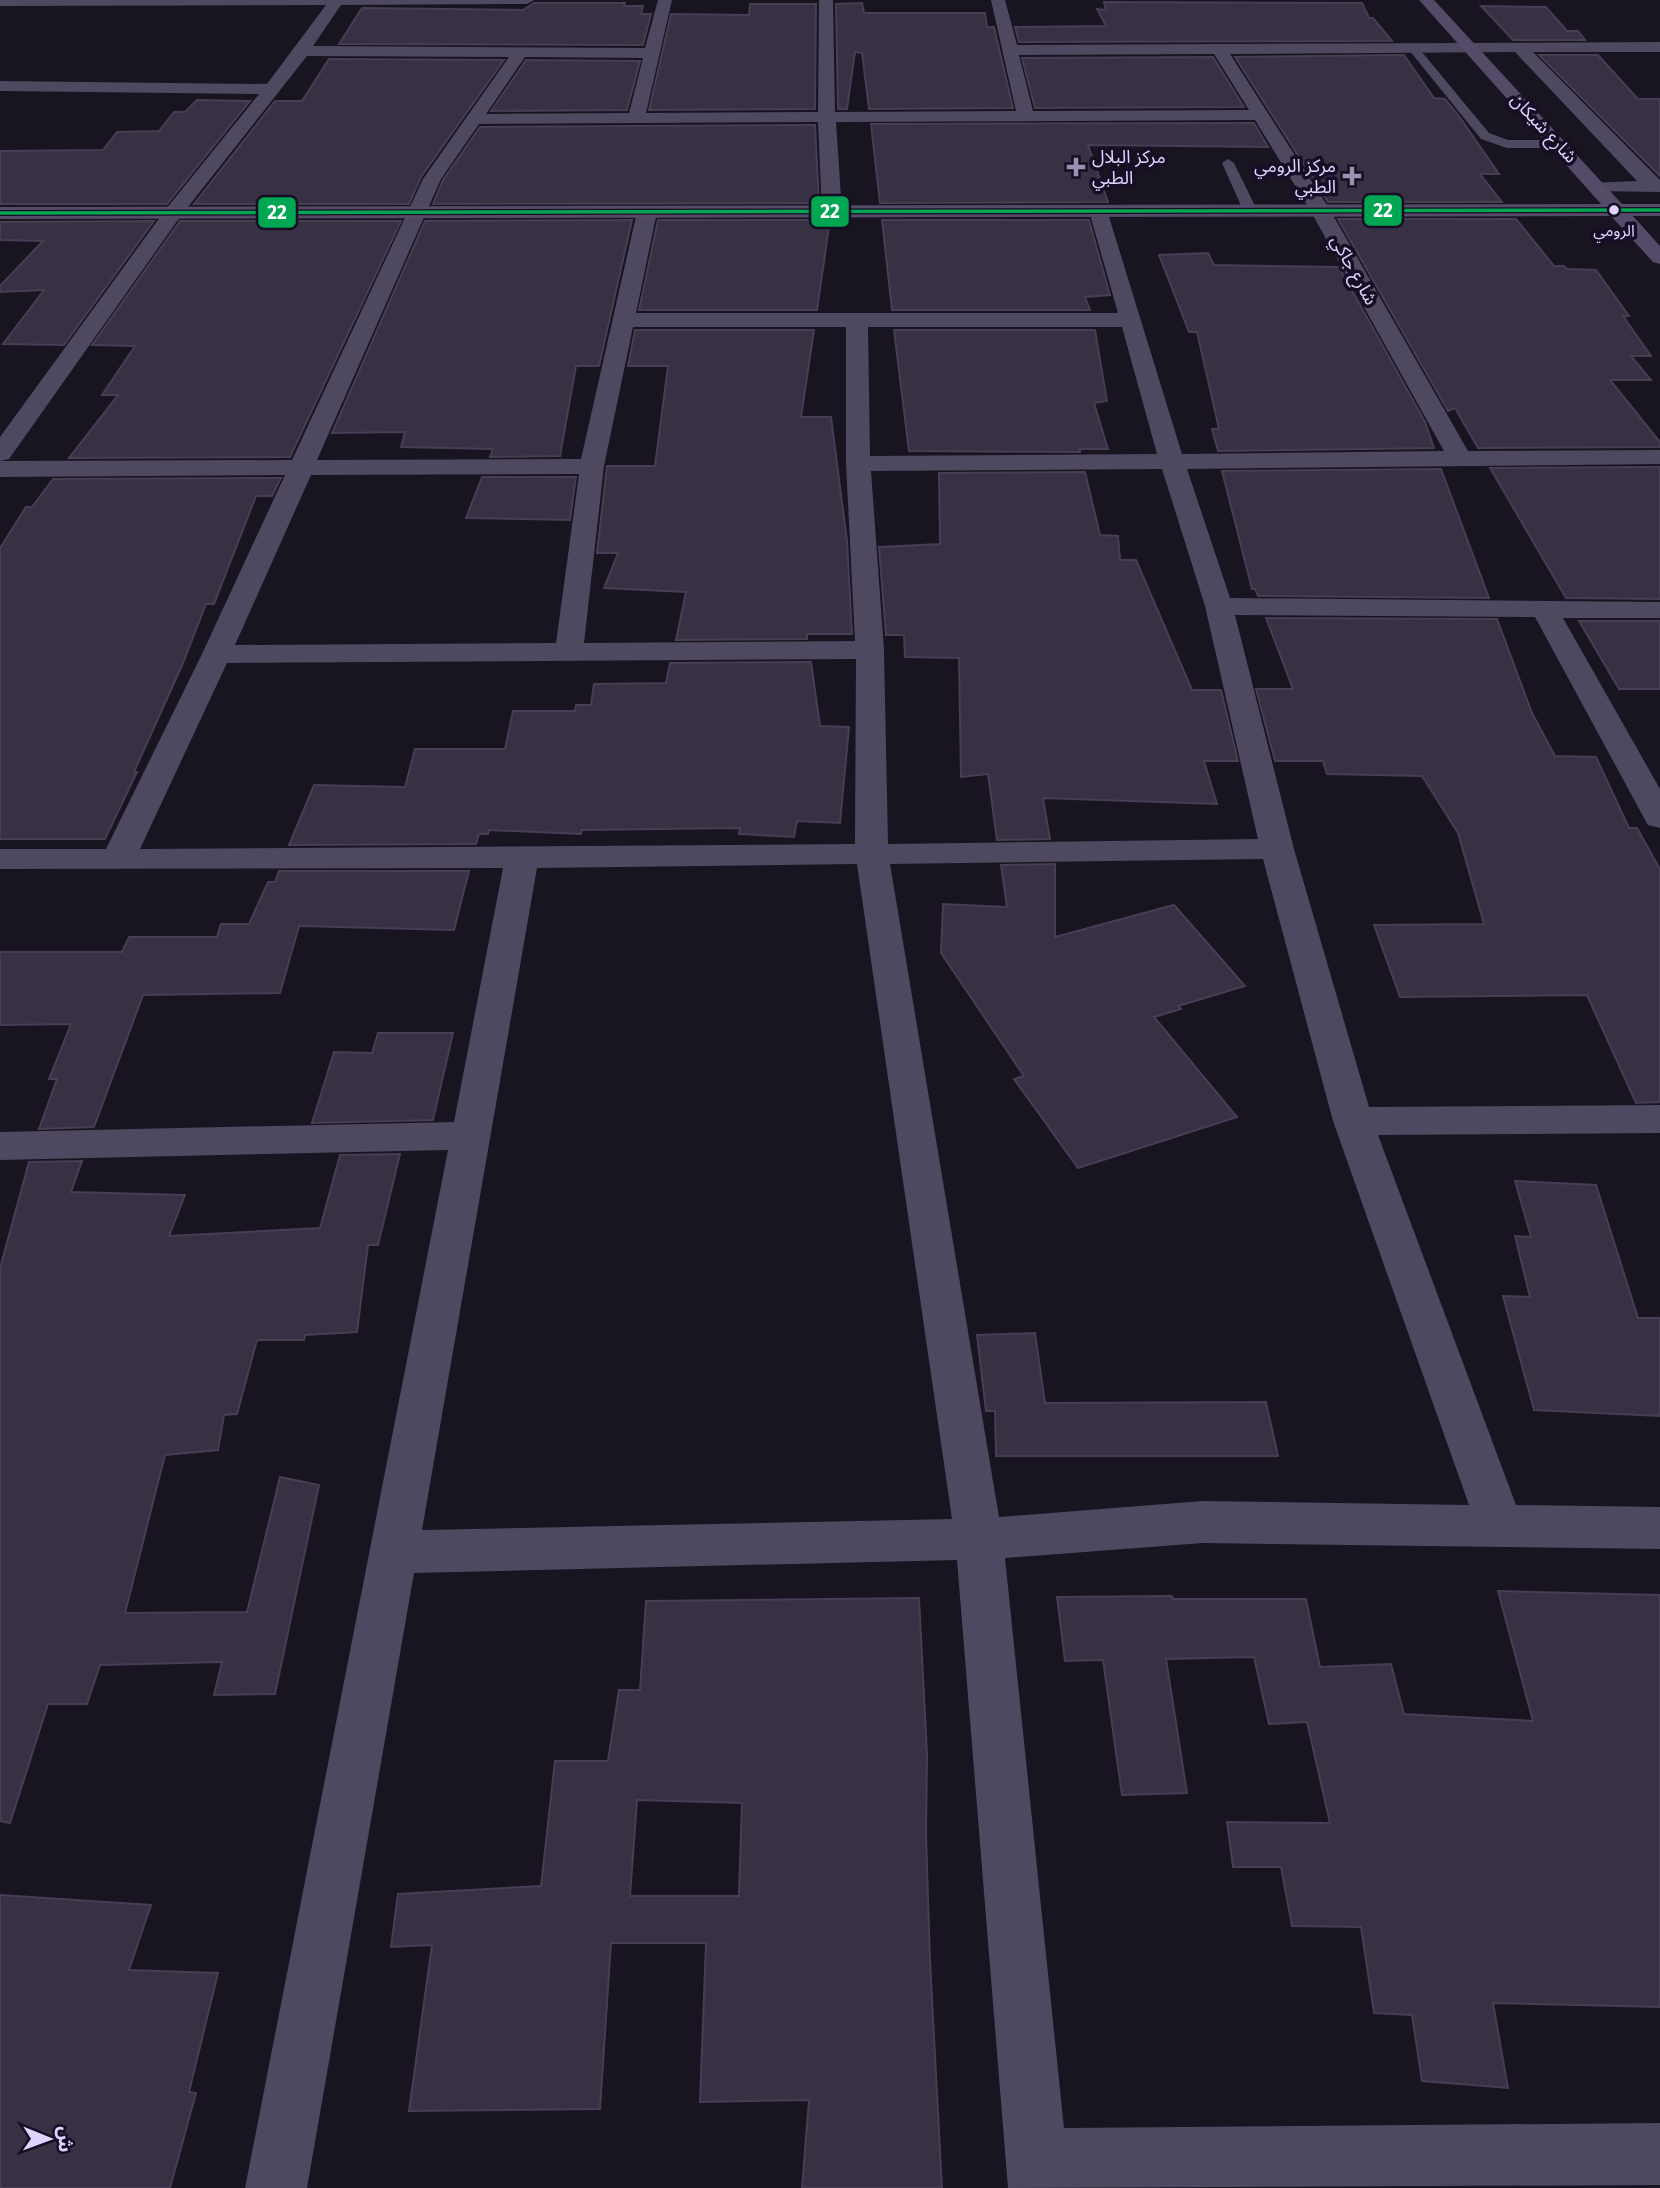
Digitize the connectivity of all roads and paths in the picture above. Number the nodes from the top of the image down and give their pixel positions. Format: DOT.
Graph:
graph roads {
  1 [pos="527,0"];
  2 [pos="664,0"];
  3 [pos="826,0"];
  4 [pos="998,0"];
  5 [pos="1426,0"];
  6 [pos="153,1"];
  7 [pos="336,1"];
  8 [pos="0,2"];
  9 [pos="1660,47"];
  10 [pos="1413,48"];
  11 [pos="1470,48"];
  12 [pos="1520,48"];
  13 [pos="1009,50"];
  14 [pos="1220,50"];
  15 [pos="302,51"];
  16 [pos="521,51"];
  17 [pos="653,53"];
  18 [pos="0,86"];
  19 [pos="19,86"];
  20 [pos="272,89"];
  21 [pos="0,103"];
  22 [pos="1261,115"];
  23 [pos="1026,116"];
  24 [pos="826,117"];
  25 [pos="636,118"];
  26 [pos="473,119"];
  27 [pos="1558,144"];
  28 [pos="1228,163"];
  29 [pos="1657,186"];
  30 [pos="1598,187"];
  31 [pos="1250,210"];
  32 [pos="1320,210"];
  33 [pos="1618,210"];
  34 [pos="1660,210"];
  35 [pos="1099,211"];
  36 [pos="647,212"];
  37 [pos="832,212"];
  38 [pos="173,213"];
  39 [pos="416,213"];
  40 [pos="0,214"];
  41 [pos="1660,258"];
  42 [pos="857,319"];
  43 [pos="623,320"];
  44 [pos="1132,320"];
  45 [pos="0,454"];
  46 [pos="1660,457"];
  47 [pos="1460,458"];
  48 [pos="1172,462"];
  49 [pos="858,464"];
  50 [pos="592,466"];
  51 [pos="300,467"];
  52 [pos="0,469"];
  53 [pos="1219,606"];
  54 [pos="1544,608"];
  55 [pos="1660,610"];
  56 [pos="870,650"];
  57 [pos="569,652"];
  58 [pos="218,654"];
  59 [pos="1660,818"];
  60 [pos="1277,849"];
  61 [pos="872,854"];
  62 [pos="522,858"];
  63 [pos="0,859"];
  64 [pos="118,859"];
  65 [pos="1660,1119"];
  66 [pos="1353,1121"];
  67 [pos="470,1136"];
  68 [pos="0,1146"];
  69 [pos="1500,1526"];
  70 [pos="1660,1528"];
  71 [pos="979,1539"];
  72 [pos="394,1552"];
  73 [pos="1660,2154"];
  74 [pos="1038,2174"];
  75 [pos="276,2188"];
  1 -- 7 [label="street"];
  2 -- 17 [label="street"];
  3 -- 24 [label="street"];
  4 -- 13 [label="street"];
  5 -- 11 [label="street, شارع شيكان"];
  6 -- 7 [label="street"];
  6 -- 8 [label="street"];
  7 -- 15 [label="street"];
  9 -- 12 [label="street"];
  10 -- 11 [label="street"];
  10 -- 14 [label="street"];
  10 -- 27 [label="lane"];
  11 -- 12 [label="street"];
  11 -- 27 [label="street, شارع شيكان"];
  12 -- 29 [label="street"];
  13 -- 14 [label="street"];
  13 -- 23 [label="street"];
  14 -- 22 [label="street, شارع جاكي"];
  15 -- 16 [label="street"];
  15 -- 20 [label="street"];
  16 -- 17 [label="street"];
  16 -- 26 [label="street"];
  17 -- 25 [label="street"];
  18 -- 19 [label="street"];
  19 -- 20 [label="street"];
  19 -- 21 [label="street"];
  20 -- 38 [label="street"];
  22 -- 23 [label="street"];
  22 -- 32 [label="street, شارع جاكي"];
  23 -- 24 [label="street"];
  24 -- 25 [label="street"];
  24 -- 37 [label="street"];
  25 -- 26 [label="street"];
  26 -- 39 [label="street"];
  27 -- 30 [label="street, شارع شيكان"];
  28 -- 31 [label="lane"];
  29 -- 30 [label="street"];
  30 -- 33 [label="street, شارع شيكان"];
  31 -- 32 [label="street"];
  31 -- 35 [label="street"];
  32 -- 33 [label="street"];
  32 -- 47 [label="street, شارع جاكي"];
  33 -- 34 [label="street"];
  33 -- 41 [label="street, شارع شيكان"];
  35 -- 37 [label="street"];
  35 -- 44 [label="street"];
  36 -- 37 [label="street"];
  36 -- 39 [label="street"];
  36 -- 43 [label="street"];
  38 -- 39 [label="street"];
  38 -- 40 [label="street"];
  38 -- 45 [label="street"];
  39 -- 51 [label="street"];
  42 -- 43 [label="street"];
  42 -- 44 [label="street"];
  42 -- 49 [label="street"];
  43 -- 50 [label="street"];
  44 -- 48 [label="street"];
  46 -- 47 [label="street"];
  47 -- 48 [label="street"];
  48 -- 49 [label="street"];
  48 -- 53 [label="street"];
  49 -- 56 [label="street"];
  50 -- 51 [label="street"];
  50 -- 57 [label="street"];
  51 -- 52 [label="street"];
  51 -- 58 [label="street"];
  53 -- 54 [label="street"];
  53 -- 60 [label="street"];
  54 -- 55 [label="street"];
  54 -- 59 [label="street"];
  56 -- 57 [label="street"];
  56 -- 61 [label="street"];
  57 -- 58 [label="street"];
  58 -- 64 [label="street"];
  60 -- 61 [label="street"];
  60 -- 66 [label="street"];
  61 -- 62 [label="street"];
  61 -- 71 [label="street"];
  62 -- 64 [label="street"];
  62 -- 67 [label="street"];
  63 -- 64 [label="street"];
  65 -- 66 [label="street"];
  66 -- 69 [label="street"];
  67 -- 68 [label="street"];
  67 -- 72 [label="street"];
  69 -- 70 [label="street"];
  69 -- 71 [label="street"];
  71 -- 72 [label="street"];
  71 -- 74 [label="street"];
  72 -- 75 [label="street"];
  73 -- 74 [label="street"];
}
